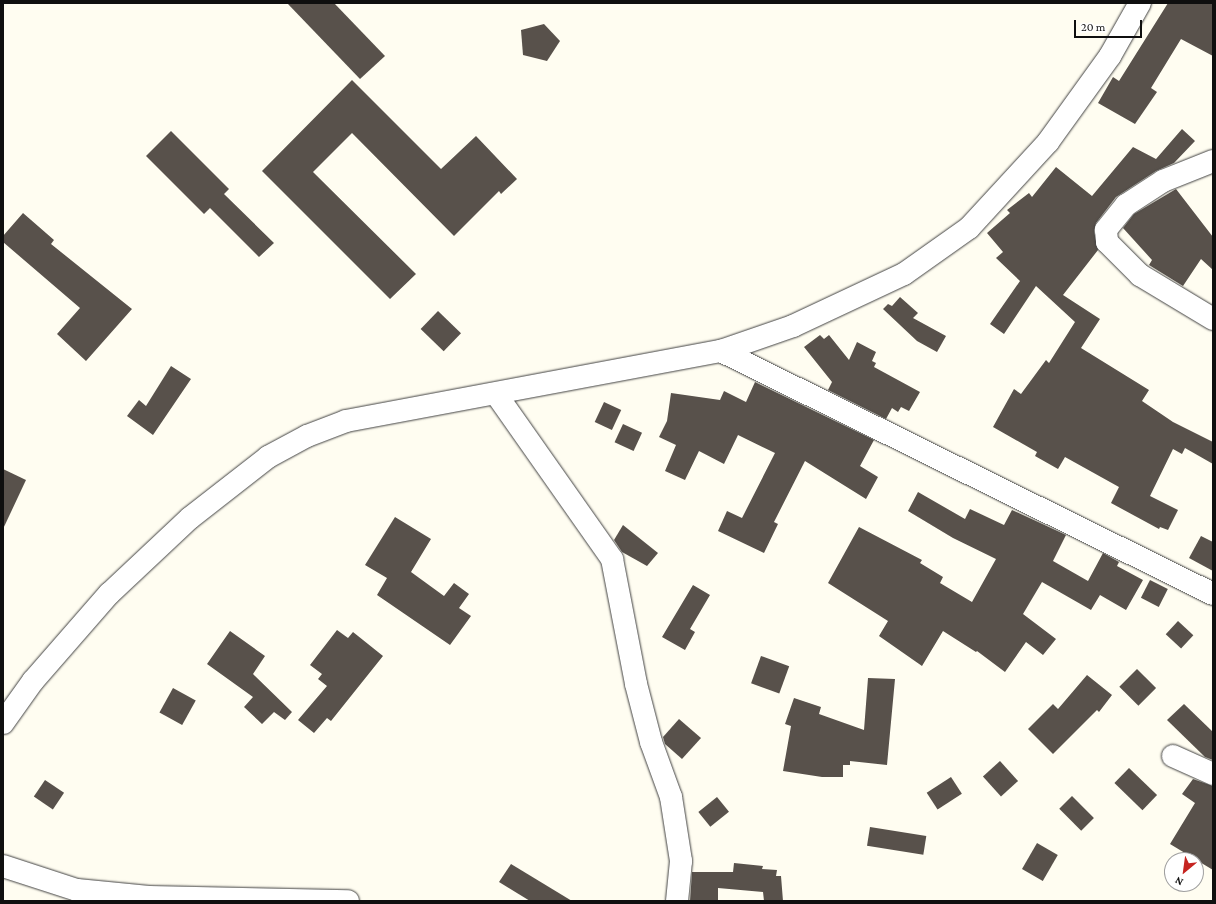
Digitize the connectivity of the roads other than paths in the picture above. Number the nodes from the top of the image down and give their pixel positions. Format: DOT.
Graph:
graph roads {
  1 [pos="1140,3"];
  2 [pos="1213,161"];
  3 [pos="1213,319"];
  4 [pos="721,351"];
  5 [pos="496,394"];
  6 [pos="1213,594"];
  7 [pos="3,723"];
  8 [pos="1173,756"];
  9 [pos="1213,774"];
  10 [pos="3,866"];
  11 [pos="76,895"];
  12 [pos="348,901"];
  13 [pos="677,901"];
  1 -- 4 [label="street"];
  2 -- 3 [label="street"];
  4 -- 5 [label="street"];
  4 -- 6 [label="street"];
  5 -- 7 [label="street"];
  5 -- 13 [label="street"];
  8 -- 9 [label="street"];
  10 -- 11 [label="street"];
  11 -- 12 [label="street"];
}
